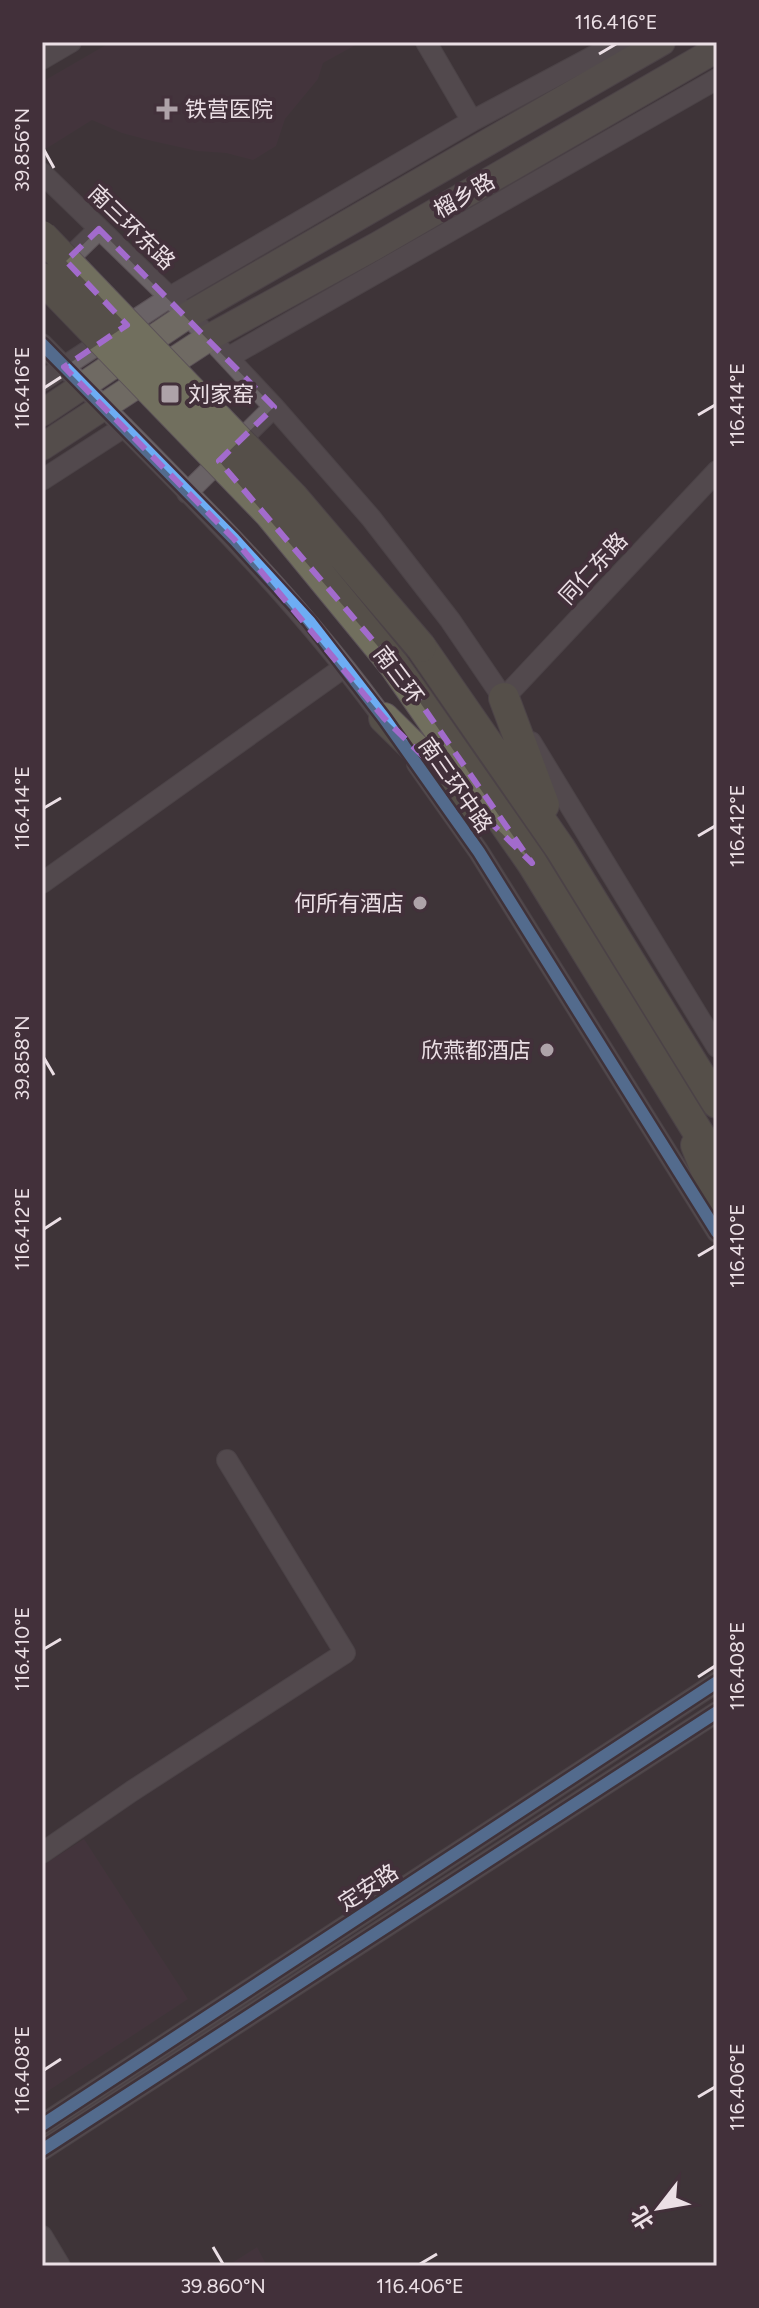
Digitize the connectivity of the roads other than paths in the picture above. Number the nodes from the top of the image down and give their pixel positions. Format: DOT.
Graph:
graph roads {
  1 [pos="71,42"];
  2 [pos="426,42"];
  3 [pos="620,42"];
  4 [pos="634,42"];
  5 [pos="662,42"];
  6 [pos="717,49"];
  7 [pos="42,59"];
  8 [pos="717,79"];
  9 [pos="582,88"];
  10 [pos="472,121"];
  11 [pos="42,173"];
  12 [pos="99,229"];
  13 [pos="42,236"];
  14 [pos="42,278"];
  15 [pos="42,285"];
  16 [pos="179,306"];
  17 [pos="210,337"];
  18 [pos="42,344"];
  19 [pos="229,357"];
  20 [pos="64,367"];
  21 [pos="42,381"];
  22 [pos="83,386"];
  23 [pos="104,407"];
  24 [pos="274,407"];
  25 [pos="42,413"];
  26 [pos="124,427"];
  27 [pos="42,447"];
  28 [pos="717,471"];
  29 [pos="42,480"];
  30 [pos="187,493"];
  31 [pos="343,668"];
  32 [pos="504,698"];
  33 [pos="384,718"];
  34 [pos="560,848"];
  35 [pos="532,863"];
  36 [pos="42,883"];
  37 [pos="717,1047"];
  38 [pos="674,1092"];
  39 [pos="717,1103"];
  40 [pos="717,1163"];
  41 [pos="717,1198"];
  42 [pos="717,1232"];
  43 [pos="227,1460"];
  44 [pos="717,1682"];
  45 [pos="717,1712"];
  46 [pos="42,1853"];
  47 [pos="42,2125"];
  48 [pos="42,2150"];
  49 [pos="42,2236"];
  50 [pos="60,2266"];
  1 -- 7 [label="street"];
  2 -- 10 [label="street"];
  3 -- 10 [label="street"];
  4 -- 9 [label="main road"];
  5 -- 9 [label="main road, 榴乡路"];
  6 -- 17 [label="main road, 榴乡路"];
  8 -- 19 [label="street, 榴乡路"];
  9 -- 16 [label="main road, 榴乡路"];
  10 -- 16 [label="street"];
  11 -- 12 [label="street, 南三环东路"];
  12 -- 15 [label="street"];
  12 -- 16 [label="street, 南三环东路"];
  13 -- 34 [label="highway, 南三环, bridge"];
  14 -- 35 [label="highway, 南三环, bridge"];
  16 -- 17 [label="street, 南三环东路"];
  16 -- 20 [label="street"];
  16 -- 22 [label="main road, 榴乡路"];
  17 -- 19 [label="street"];
  17 -- 23 [label="main road, 榴乡路"];
  18 -- 20 [label="street"];
  19 -- 24 [label="street"];
  20 -- 21 [label="street"];
  20 -- 22 [label="street"];
  22 -- 23 [label="street, 南三环中路"];
  22 -- 25 [label="main road, 榴乡路"];
  23 -- 26 [label="street, 南三环中路"];
  23 -- 27 [label="main road, 榴乡路"];
  24 -- 30 [label="street"];
  24 -- 32 [label="street"];
  26 -- 29 [label="street"];
  26 -- 30 [label="street, 南三环中路"];
  28 -- 32 [label="street, 同仁东路"];
  30 -- 31 [label="street, 南三环中路"];
  31 -- 33 [label="street, 南三环中路"];
  31 -- 36 [label="street"];
  32 -- 34 [label="highway"];
  32 -- 37 [label="street"];
  33 -- 35 [label="highway"];
  33 -- 42 [label="street, 南三环中路"];
  34 -- 39 [label="highway, 南三环"];
  35 -- 38 [label="highway, 南三环"];
  38 -- 40 [label="highway, 南三环"];
  38 -- 41 [label="highway"];
  43 -- 46 [label="street"];
  44 -- 47 [label="street, 定安路"];
  45 -- 48 [label="street, 定安路"];
  49 -- 50 [label="street"];
}
